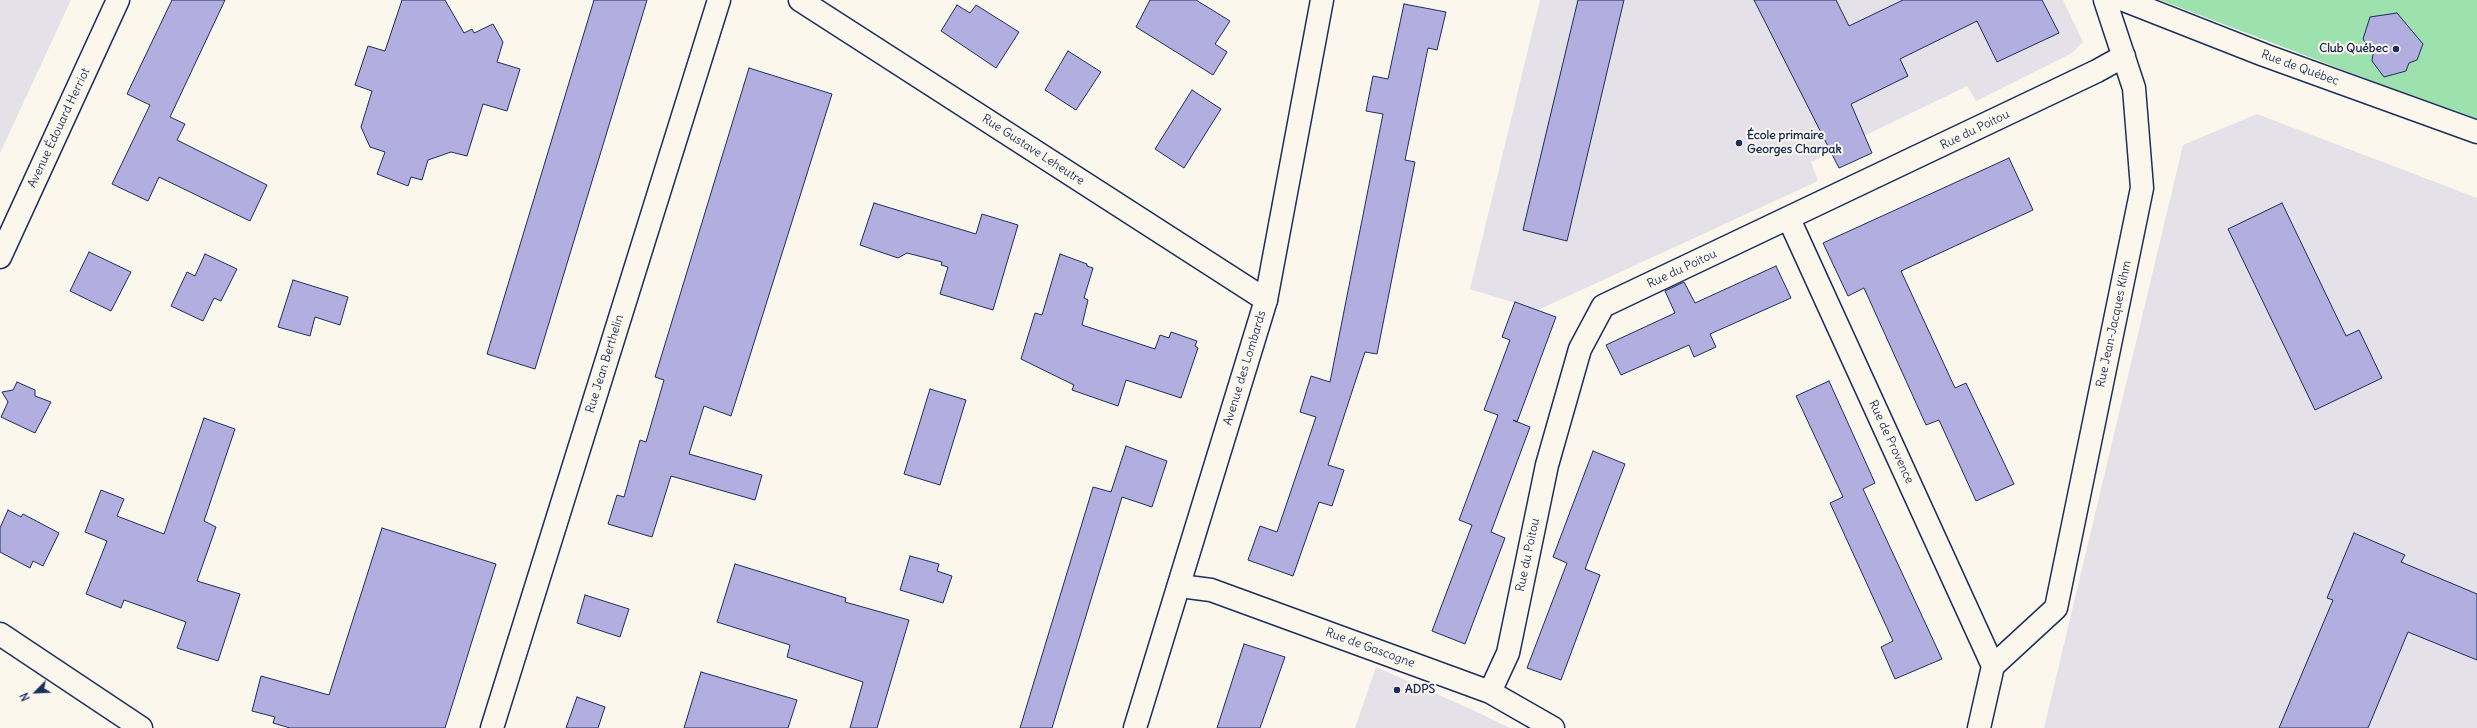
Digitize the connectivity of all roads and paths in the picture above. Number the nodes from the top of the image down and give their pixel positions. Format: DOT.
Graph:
graph roads {
  1 [pos="118,0"];
  2 [pos="719,0"];
  3 [pos="800,0"];
  4 [pos="1322,0"];
  5 [pos="2105,0"];
  6 [pos="2124,0"];
  7 [pos="2124,56"];
  8 [pos="2477,132"];
  9 [pos="1789,219"];
  10 [pos="0,256"];
  11 [pos="1266,300"];
  12 [pos="1180,586"];
  13 [pos="0,634"];
  14 [pos="1994,666"];
  15 [pos="1490,692"];
  16 [pos="141,728"];
  17 [pos="492,728"];
  18 [pos="1135,728"];
  19 [pos="1553,728"];
  20 [pos="1979,728"];
  1 -- 10 [label="street, Avenue Édouard Herriot"];
  2 -- 17 [label="street, Rue Jean Berthelin"];
  3 -- 11 [label="street, Rue Gustave Leheutre"];
  4 -- 11 [label="street, Avenue des Lombards"];
  5 -- 7 [label="street, Rue Jean-Jacques Kihm"];
  6 -- 8 [label="street, Rue de Québec"];
  7 -- 9 [label="street, Rue du Poitou"];
  7 -- 14 [label="street, Rue Jean-Jacques Kihm"];
  9 -- 14 [label="street, Rue de Provence"];
  9 -- 15 [label="street, Rue du Poitou"];
  11 -- 12 [label="street, Avenue des Lombards"];
  12 -- 15 [label="street, Rue de Gascogne"];
  12 -- 18 [label="street, Avenue des Lombards"];
  13 -- 16 [label="street"];
  14 -- 20 [label="street"];
  15 -- 19 [label="street, Rue de Gascogne"];
}
